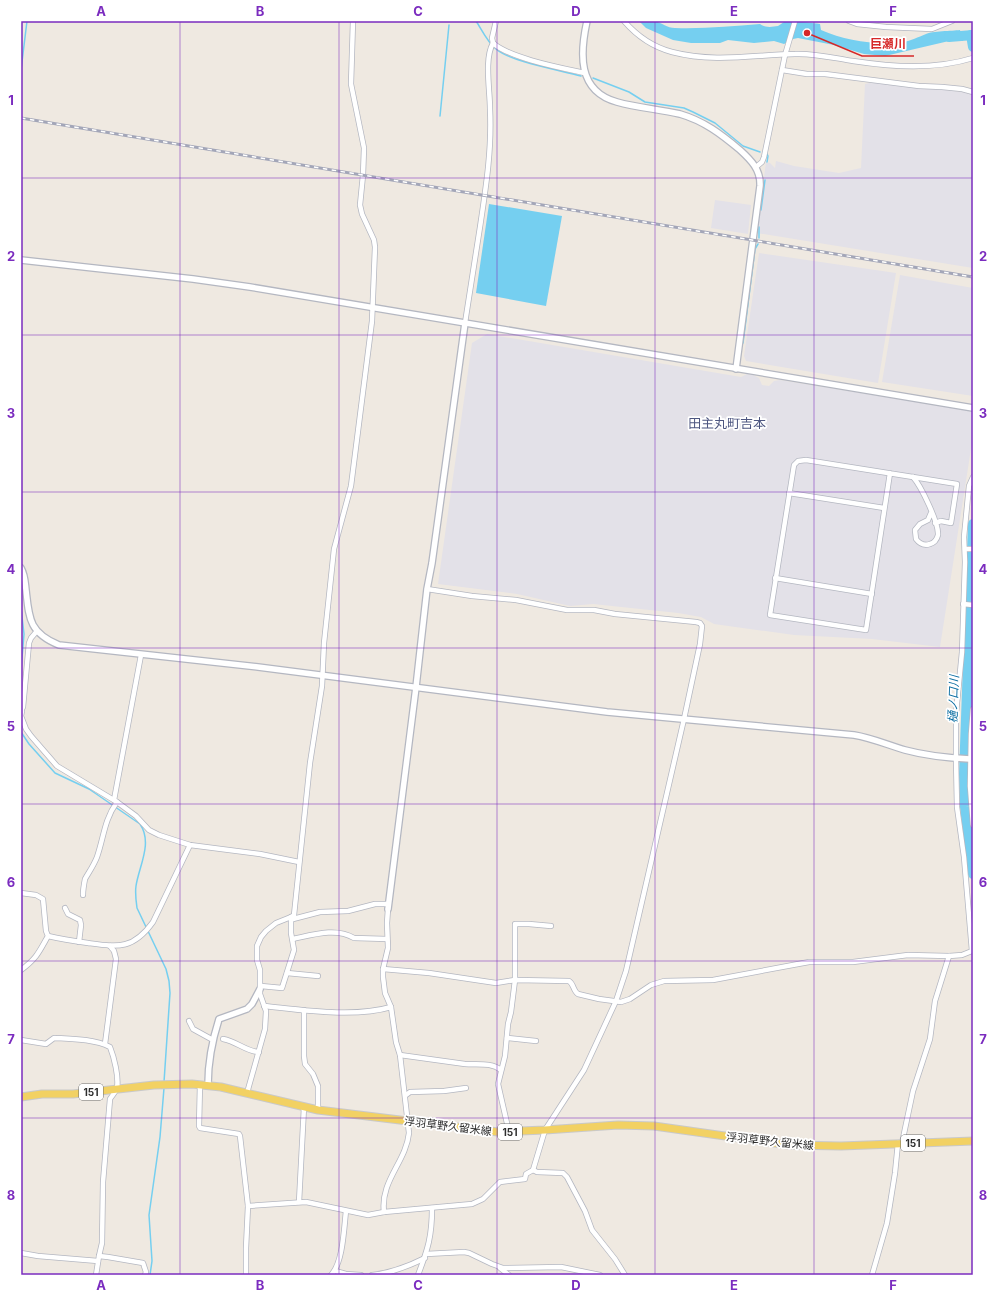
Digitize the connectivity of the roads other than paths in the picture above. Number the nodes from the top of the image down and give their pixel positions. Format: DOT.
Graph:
graph roads {
  1 [pos="353,21"];
  2 [pos="496,21"];
  3 [pos="587,21"];
  4 [pos="624,21"];
  5 [pos="795,21"];
  6 [pos="849,21"];
  7 [pos="952,21"];
  8 [pos="492,45"];
  9 [pos="786,54"];
  10 [pos="971,59"];
  11 [pos="782,70"];
  12 [pos="585,73"];
  13 [pos="973,92"];
  14 [pos="756,167"];
  15 [pos="21,260"];
  16 [pos="373,308"];
  17 [pos="465,323"];
  18 [pos="736,369"];
  19 [pos="973,408"];
  20 [pos="890,473"];
  21 [pos="914,477"];
  22 [pos="973,477"];
  23 [pos="789,493"];
  24 [pos="884,508"];
  25 [pos="932,513"];
  26 [pos="935,523"];
  27 [pos="966,549"];
  28 [pos="973,549"];
  29 [pos="21,568"];
  30 [pos="775,578"];
  31 [pos="427,589"];
  32 [pos="872,594"];
  33 [pos="965,604"];
  34 [pos="973,605"];
  35 [pos="37,631"];
  36 [pos="142,655"];
  37 [pos="323,675"];
  38 [pos="416,687"];
  39 [pos="973,710"];
  40 [pos="21,711"];
  41 [pos="684,719"];
  42 [pos="969,758"];
  43 [pos="957,759"];
  44 [pos="116,802"];
  45 [pos="973,825"];
  46 [pos="190,845"];
  47 [pos="299,862"];
  48 [pos="21,893"];
  49 [pos="82,894"];
  50 [pos="388,906"];
  51 [pos="65,908"];
  52 [pos="291,917"];
  53 [pos="551,926"];
  54 [pos="48,936"];
  55 [pos="293,939"];
  56 [pos="387,939"];
  57 [pos="79,942"];
  58 [pos="110,946"];
  59 [pos="973,951"];
  60 [pos="949,956"];
  61 [pos="383,969"];
  62 [pos="21,970"];
  63 [pos="287,973"];
  64 [pos="318,976"];
  65 [pos="515,980"];
  66 [pos="260,987"];
  67 [pos="616,1001"];
  68 [pos="264,1006"];
  69 [pos="391,1007"];
  70 [pos="304,1010"];
  71 [pos="189,1021"];
  72 [pos="507,1038"];
  73 [pos="223,1039"];
  74 [pos="21,1040"];
  75 [pos="213,1040"];
  76 [pos="536,1041"];
  77 [pos="105,1044"];
  78 [pos="258,1052"];
  79 [pos="400,1055"];
  80 [pos="501,1070"];
  81 [pos="200,1084"];
  82 [pos="208,1085"];
  83 [pos="117,1088"];
  84 [pos="466,1088"];
  85 [pos="247,1094"];
  86 [pos="406,1095"];
  87 [pos="21,1097"];
  88 [pos="304,1107"];
  89 [pos="318,1110"];
  90 [pos="408,1121"];
  91 [pos="545,1130"];
  92 [pos="509,1132"];
  93 [pos="973,1141"];
  94 [pos="900,1143"];
  95 [pos="533,1170"];
  96 [pos="300,1202"];
  97 [pos="248,1206"];
  98 [pos="432,1208"];
  99 [pos="346,1211"];
  100 [pos="384,1212"];
  101 [pos="21,1253"];
  102 [pos="425,1256"];
  103 [pos="98,1259"];
  104 [pos="497,1266"];
  105 [pos="333,1273"];
  106 [pos="96,1275"];
  107 [pos="146,1275"];
  108 [pos="246,1275"];
  109 [pos="361,1275"];
  110 [pos="372,1275"];
  111 [pos="418,1275"];
  112 [pos="509,1275"];
  113 [pos="600,1275"];
  114 [pos="624,1275"];
  115 [pos="872,1275"];
  1 -- 16 [label="street"];
  2 -- 8 [label="street"];
  3 -- 12 [label="street"];
  4 -- 9 [label="street"];
  5 -- 9 [label="street"];
  6 -- 7 [label="street"];
  8 -- 12 [label="street"];
  8 -- 17 [label="street"];
  9 -- 10 [label="street"];
  9 -- 11 [label="street"];
  11 -- 13 [label="street"];
  11 -- 14 [label="street"];
  12 -- 14 [label="street"];
  14 -- 18 [label="street"];
  15 -- 16 [label="street"];
  16 -- 17 [label="street"];
  16 -- 37 [label="street"];
  17 -- 18 [label="street"];
  17 -- 31 [label="street"];
  18 -- 19 [label="street"];
  20 -- 21 [label="street"];
  20 -- 23 [label="street"];
  20 -- 24 [label="street"];
  21 -- 25 [label="street"];
  21 -- 26 [label="street"];
  22 -- 27 [label="street"];
  23 -- 24 [label="street"];
  23 -- 30 [label="street"];
  24 -- 32 [label="street"];
  25 -- 26 [label="street"];
  25 -- 26 [label="street"];
  27 -- 28 [label="street"];
  27 -- 33 [label="street"];
  29 -- 35 [label="street"];
  30 -- 32 [label="street"];
  30 -- 32 [label="street"];
  31 -- 38 [label="street"];
  31 -- 41 [label="street"];
  33 -- 34 [label="street"];
  33 -- 43 [label="street"];
  35 -- 36 [label="street"];
  35 -- 40 [label="street"];
  36 -- 37 [label="street"];
  36 -- 44 [label="street"];
  37 -- 38 [label="street"];
  37 -- 47 [label="street"];
  38 -- 41 [label="street"];
  38 -- 50 [label="street"];
  39 -- 42 [label="street"];
  40 -- 44 [label="street"];
  41 -- 43 [label="street"];
  41 -- 67 [label="street"];
  42 -- 43 [label="street"];
  42 -- 45 [label="street"];
  43 -- 59 [label="street"];
  44 -- 46 [label="street"];
  44 -- 49 [label="street"];
  46 -- 47 [label="street"];
  46 -- 58 [label="street"];
  47 -- 52 [label="street"];
  48 -- 54 [label="street"];
  50 -- 52 [label="street"];
  50 -- 56 [label="street"];
  51 -- 57 [label="street"];
  52 -- 55 [label="street"];
  52 -- 66 [label="street"];
  53 -- 65 [label="street"];
  54 -- 57 [label="street"];
  54 -- 62 [label="street"];
  55 -- 56 [label="street"];
  55 -- 63 [label="street"];
  56 -- 61 [label="street"];
  57 -- 58 [label="street"];
  58 -- 77 [label="street"];
  59 -- 60 [label="street"];
  60 -- 67 [label="street"];
  60 -- 94 [label="street"];
  61 -- 65 [label="street"];
  61 -- 69 [label="street"];
  63 -- 64 [label="street"];
  63 -- 66 [label="street"];
  65 -- 67 [label="street"];
  65 -- 72 [label="street"];
  66 -- 68 [label="street"];
  66 -- 75 [label="street"];
  67 -- 91 [label="street"];
  68 -- 70 [label="street"];
  68 -- 78 [label="street"];
  69 -- 70 [label="street"];
  69 -- 79 [label="street"];
  70 -- 89 [label="street"];
  71 -- 75 [label="street"];
  72 -- 76 [label="street"];
  72 -- 80 [label="street"];
  73 -- 78 [label="street"];
  74 -- 77 [label="street"];
  75 -- 82 [label="street"];
  77 -- 83 [label="street"];
  78 -- 85 [label="street"];
  79 -- 80 [label="street"];
  79 -- 86 [label="street"];
  80 -- 92 [label="street"];
  81 -- 82 [label="main road, 浮羽草野久留米線 / 151"];
  81 -- 83 [label="main road, 浮羽草野久留米線 / 151"];
  81 -- 97 [label="street"];
  82 -- 85 [label="main road, 浮羽草野久留米線 / 151"];
  83 -- 87 [label="main road, 浮羽草野久留米線 / 151"];
  83 -- 103 [label="street"];
  84 -- 86 [label="street"];
  85 -- 88 [label="main road, 浮羽草野久留米線 / 151"];
  86 -- 90 [label="street"];
  88 -- 89 [label="main road, 浮羽草野久留米線 / 151"];
  88 -- 96 [label="street"];
  89 -- 90 [label="main road, 浮羽草野久留米線 / 151"];
  90 -- 92 [label="main road, 浮羽草野久留米線 / 151"];
  90 -- 100 [label="street"];
  91 -- 92 [label="main road, 浮羽草野久留米線 / 151"];
  91 -- 94 [label="main road, 浮羽草野久留米線 / 151"];
  91 -- 95 [label="street"];
  93 -- 94 [label="main road, 浮羽草野久留米線 / 151"];
  94 -- 115 [label="street"];
  95 -- 98 [label="street"];
  95 -- 114 [label="street"];
  96 -- 97 [label="street"];
  96 -- 99 [label="street"];
  97 -- 108 [label="street"];
  98 -- 100 [label="street"];
  98 -- 102 [label="street"];
  99 -- 100 [label="street"];
  99 -- 105 [label="street"];
  101 -- 103 [label="street"];
  102 -- 104 [label="street"];
  102 -- 110 [label="street"];
  102 -- 111 [label="street"];
  103 -- 106 [label="street"];
  103 -- 107 [label="street"];
  104 -- 112 [label="street"];
  104 -- 113 [label="street"];
  105 -- 109 [label="street"];
}
